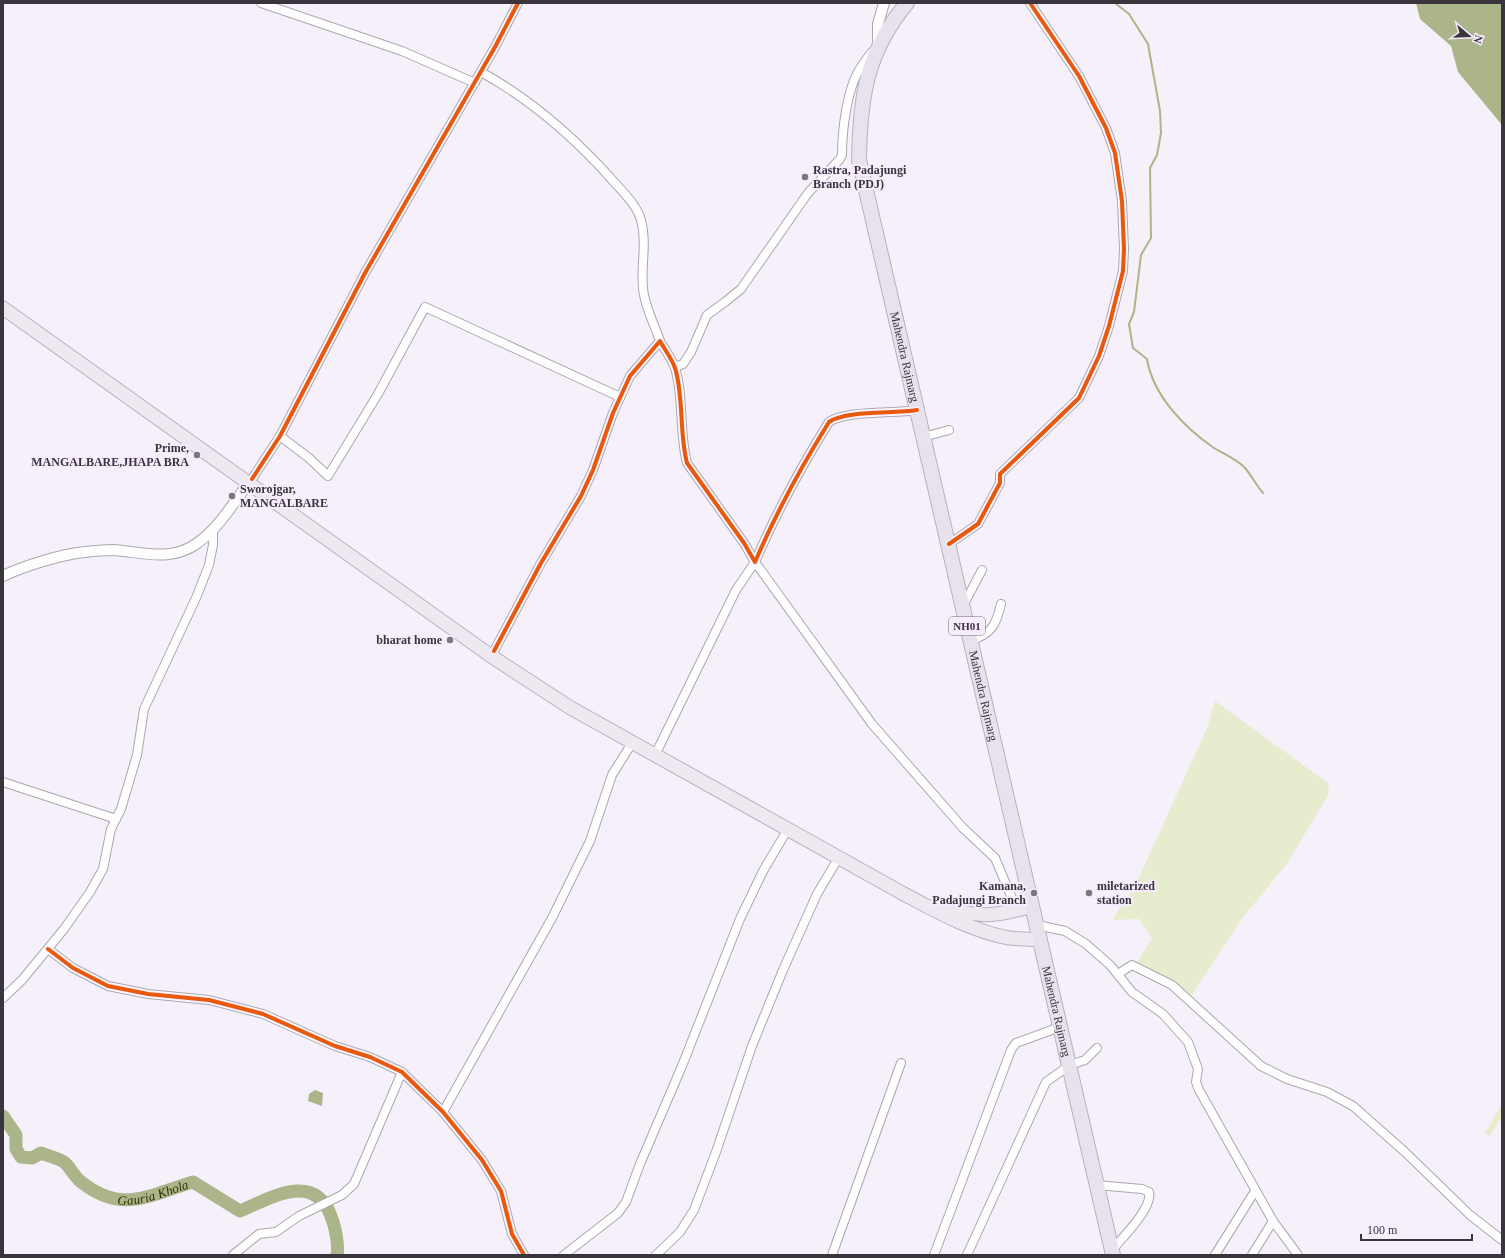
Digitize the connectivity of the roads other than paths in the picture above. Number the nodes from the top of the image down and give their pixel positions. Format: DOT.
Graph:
graph roads {
  1 [pos="261,3"];
  2 [pos="518,3"];
  3 [pos="884,3"];
  4 [pos="907,3"];
  5 [pos="1030,3"];
  6 [pos="878,46"];
  7 [pos="481,72"];
  8 [pos="475,83"];
  9 [pos="3,302"];
  10 [pos="3,308"];
  11 [pos="660,341"];
  12 [pos="675,367"];
  13 [pos="620,397"];
  14 [pos="917,410"];
  15 [pos="949,430"];
  16 [pos="280,436"];
  17 [pos="923,437"];
  18 [pos="250,482"];
  19 [pos="213,531"];
  20 [pos="949,544"];
  21 [pos="755,562"];
  22 [pos="982,570"];
  23 [pos="3,576"];
  24 [pos="1001,604"];
  25 [pos="962,608"];
  26 [pos="970,642"];
  27 [pos="494,651"];
  28 [pos="632,743"];
  29 [pos="658,749"];
  30 [pos="3,782"];
  31 [pos="116,819"];
  32 [pos="788,829"];
  33 [pos="839,857"];
  34 [pos="1032,906"];
  35 [pos="1017,910"];
  36 [pos="1037,925"];
  37 [pos="1040,940"];
  38 [pos="48,950"];
  39 [pos="1118,974"];
  40 [pos="3,998"];
  41 [pos="1060,1027"];
  42 [pos="1097,1048"];
  43 [pos="901,1063"];
  44 [pos="1070,1065"];
  45 [pos="402,1072"];
  46 [pos="443,1112"];
  47 [pos="1097,1185"];
  48 [pos="1255,1191"];
  49 [pos="1273,1221"];
  50 [pos="1502,1240"];
  51 [pos="1113,1253"];
  52 [pos="233,1255"];
  53 [pos="524,1255"];
  54 [pos="564,1255"];
  55 [pos="656,1255"];
  56 [pos="832,1255"];
  57 [pos="934,1255"];
  58 [pos="967,1255"];
  59 [pos="1215,1255"];
  60 [pos="1252,1255"];
  61 [pos="1298,1255"];
  1 -- 8 [label="street"];
  2 -- 7 [label="street"];
  3 -- 6 [label="street"];
  4 -- 6 [label="highway, Mahendra Rajmarg / NH01"];
  5 -- 20 [label="street"];
  6 -- 12 [label="street"];
  6 -- 14 [label="highway, Mahendra Rajmarg / NH01"];
  7 -- 8 [label="street"];
  7 -- 11 [label="street"];
  8 -- 16 [label="street"];
  9 -- 18 [label="main road"];
  10 -- 18 [label="main road"];
  11 -- 12 [label="street"];
  11 -- 13 [label="street"];
  12 -- 21 [label="street"];
  13 -- 16 [label="street"];
  13 -- 27 [label="street"];
  14 -- 17 [label="highway, Mahendra Rajmarg / NH01"];
  14 -- 21 [label="street"];
  15 -- 17 [label="street"];
  16 -- 18 [label="street"];
  17 -- 20 [label="highway, Mahendra Rajmarg / NH01"];
  18 -- 19 [label="street"];
  18 -- 27 [label="main road"];
  18 -- 28 [label="main road"];
  19 -- 23 [label="street"];
  19 -- 31 [label="street"];
  20 -- 25 [label="highway, Mahendra Rajmarg / NH01"];
  21 -- 29 [label="street"];
  21 -- 35 [label="street"];
  22 -- 25 [label="street"];
  24 -- 26 [label="street"];
  25 -- 26 [label="highway, Mahendra Rajmarg / NH01"];
  26 -- 34 [label="highway, Mahendra Rajmarg / NH01"];
  27 -- 29 [label="main road"];
  28 -- 32 [label="main road"];
  28 -- 46 [label="street"];
  29 -- 35 [label="main road"];
  30 -- 31 [label="street"];
  31 -- 38 [label="street"];
  32 -- 33 [label="main road"];
  32 -- 54 [label="street"];
  33 -- 37 [label="main road"];
  33 -- 55 [label="street"];
  34 -- 35 [label="main road"];
  34 -- 36 [label="highway, Mahendra Rajmarg / NH01"];
  36 -- 37 [label="highway, Mahendra Rajmarg / NH01"];
  36 -- 39 [label="street"];
  37 -- 41 [label="highway, Mahendra Rajmarg / NH01"];
  38 -- 40 [label="street"];
  38 -- 45 [label="street"];
  39 -- 48 [label="street"];
  39 -- 50 [label="street"];
  41 -- 44 [label="highway, Mahendra Rajmarg / NH01"];
  41 -- 57 [label="street"];
  42 -- 44 [label="street"];
  43 -- 56 [label="street"];
  44 -- 47 [label="highway, Mahendra Rajmarg / NH01"];
  44 -- 58 [label="street"];
  45 -- 46 [label="street"];
  45 -- 52 [label="street"];
  46 -- 53 [label="street"];
  47 -- 51 [label="highway, Mahendra Rajmarg / NH01"];
  47 -- 51 [label="street"];
  48 -- 49 [label="street"];
  48 -- 59 [label="street"];
  49 -- 60 [label="street"];
  49 -- 61 [label="street"];
}
